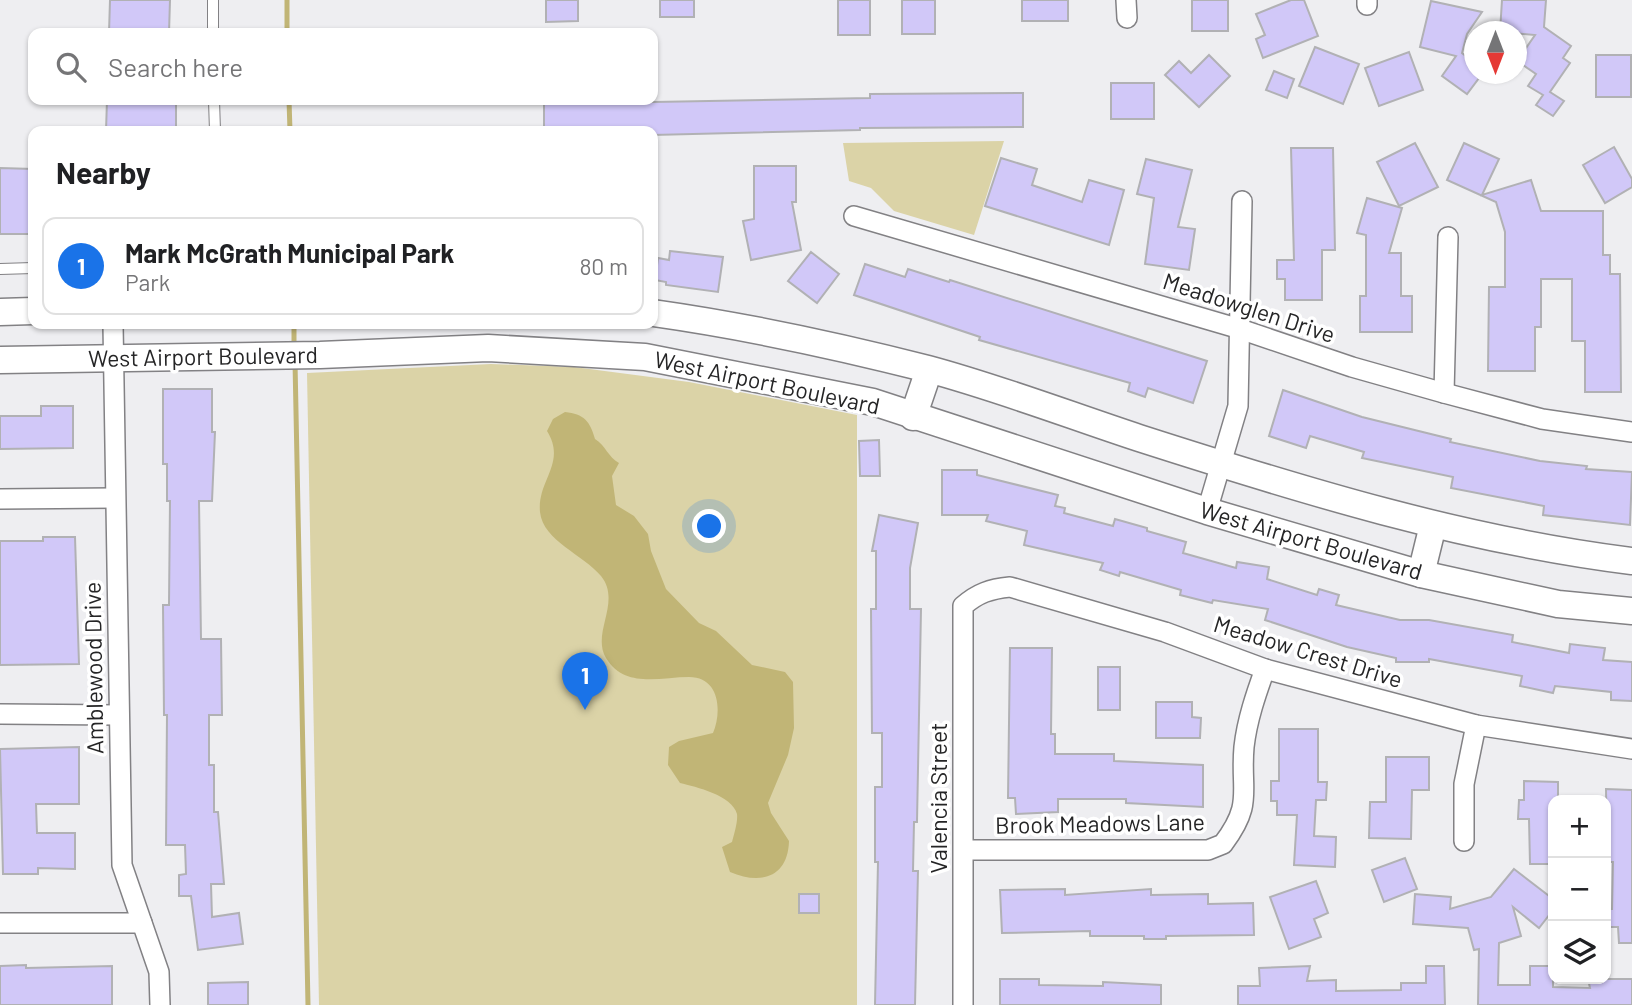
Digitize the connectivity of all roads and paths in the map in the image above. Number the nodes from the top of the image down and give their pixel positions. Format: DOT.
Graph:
graph roads {
  1 [pos="213,0"];
  2 [pos="213,28"];
  3 [pos="214,105"];
  4 [pos="215,126"];
  5 [pos="1242,201"];
  6 [pos="854,216"];
  7 [pos="1448,237"];
  8 [pos="28,268"];
  9 [pos="0,269"];
  10 [pos="28,311"];
  11 [pos="0,312"];
  12 [pos="658,314"];
  13 [pos="113,329"];
  14 [pos="647,329"];
  15 [pos="1240,329"];
  16 [pos="645,357"];
  17 [pos="112,359"];
  18 [pos="0,360"];
  19 [pos="929,370"];
  20 [pos="1444,393"];
  21 [pos="913,417"];
  22 [pos="1632,432"];
  23 [pos="1222,464"];
  24 [pos="114,498"];
  25 [pos="0,499"];
  26 [pos="1207,511"];
  27 [pos="1433,525"];
  28 [pos="1632,561"];
  29 [pos="1421,573"];
  30 [pos="975,595"];
  31 [pos="1632,611"];
  32 [pos="1265,669"];
  33 [pos="0,714"];
  34 [pos="119,715"];
  35 [pos="1475,725"];
  36 [pos="1632,749"];
  37 [pos="1464,841"];
  38 [pos="964,850"];
  39 [pos="0,923"];
  40 [pos="142,923"];
  41 [pos="160,1005"];
  42 [pos="963,1005"];
  1 -- 2 [label="lane"];
  3 -- 4 [label="lane"];
  5 -- 15 [label="street"];
  6 -- 15 [label="street, Meadowglen Drive"];
  7 -- 20 [label="street"];
  8 -- 9 [label="lane"];
  10 -- 11 [label="main road"];
  12 -- 19 [label="main road, West Airport Boulevard"];
  13 -- 17 [label="street, Amblewood Drive"];
  14 -- 16 [label="main road"];
  15 -- 20 [label="street, Meadowglen Drive"];
  15 -- 23 [label="street"];
  16 -- 17 [label="main road, West Airport Boulevard"];
  16 -- 21 [label="main road, West Airport Boulevard"];
  17 -- 18 [label="main road, West Airport Boulevard"];
  17 -- 24 [label="street, Amblewood Drive"];
  19 -- 21 [label="main road"];
  19 -- 23 [label="main road, West Airport Boulevard"];
  20 -- 22 [label="street, Meadowglen Drive"];
  21 -- 26 [label="main road, West Airport Boulevard"];
  23 -- 26 [label="street"];
  23 -- 27 [label="main road, West Airport Boulevard"];
  24 -- 25 [label="street"];
  24 -- 34 [label="street, Amblewood Drive"];
  26 -- 29 [label="main road, West Airport Boulevard"];
  27 -- 28 [label="main road, West Airport Boulevard"];
  27 -- 29 [label="main road"];
  29 -- 31 [label="main road, West Airport Boulevard"];
  30 -- 32 [label="street, Meadow Crest Drive"];
  30 -- 38 [label="street, Valencia Street"];
  32 -- 35 [label="street, Meadow Crest Drive"];
  32 -- 38 [label="street, Brook Meadows Lane"];
  33 -- 34 [label="street"];
  34 -- 40 [label="street, Amblewood Drive"];
  35 -- 36 [label="street, Meadow Crest Drive"];
  35 -- 37 [label="street"];
  38 -- 42 [label="street, Valencia Street"];
  39 -- 40 [label="street"];
  40 -- 41 [label="street, Amblewood Drive"];
}
